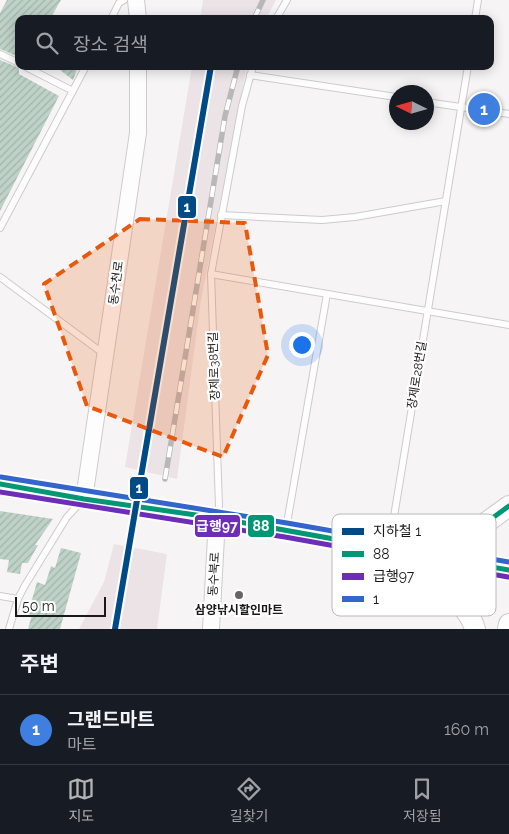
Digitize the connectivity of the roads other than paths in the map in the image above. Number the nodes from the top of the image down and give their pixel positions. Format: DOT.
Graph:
graph roads {
  1 [pos="124,0"];
  2 [pos="136,0"];
  3 [pos="287,0"];
  4 [pos="478,0"];
  5 [pos="113,15"];
  6 [pos="138,15"];
  7 [pos="278,15"];
  8 [pos="476,15"];
  9 [pos="0,54"];
  10 [pos="15,61"];
  11 [pos="32,70"];
  12 [pos="84,70"];
  13 [pos="138,70"];
  14 [pos="252,70"];
  15 [pos="467,70"];
  16 [pos="250,75"];
  17 [pos="73,92"];
  18 [pos="389,96"];
  19 [pos="434,103"];
  20 [pos="461,107"];
  21 [pos="509,114"];
  22 [pos="446,201"];
  23 [pos="222,215"];
  24 [pos="0,228"];
  25 [pos="211,274"];
  26 [pos="0,277"];
  27 [pos="327,294"];
  28 [pos="428,311"];
  29 [pos="509,325"];
  30 [pos="105,355"];
  31 [pos="0,484"];
  32 [pos="84,499"];
  33 [pos="509,506"];
  34 [pos="397,514"];
  35 [pos="496,515"];
  36 [pos="217,518"];
  37 [pos="286,530"];
  38 [pos="332,538"];
  39 [pos="496,568"];
  40 [pos="509,570"];
  41 [pos="0,596"];
  42 [pos="18,599"];
  43 [pos="469,616"];
  44 [pos="509,624"];
  45 [pos="9,629"];
  46 [pos="211,629"];
  47 [pos="475,629"];
  48 [pos="508,629"];
  1 -- 5 [label="lane"];
  2 -- 6 [label="street"];
  3 -- 7 [label="lane"];
  4 -- 8 [label="lane"];
  9 -- 10 [label="lane"];
  11 -- 17 [label="lane"];
  12 -- 17 [label="lane"];
  13 -- 30 [label="street, 동수천로"];
  14 -- 16 [label="lane, 장제로38번길"];
  15 -- 20 [label="lane, 장제로28번길"];
  16 -- 18 [label="lane"];
  16 -- 23 [label="lane, 장제로38번길"];
  17 -- 24 [label="lane"];
  19 -- 20 [label="lane"];
  20 -- 21 [label="lane"];
  20 -- 22 [label="lane, 장제로28번길"];
  22 -- 23 [label="lane"];
  22 -- 28 [label="lane, 장제로28번길"];
  23 -- 25 [label="lane, 장제로38번길"];
  25 -- 27 [label="lane"];
  25 -- 36 [label="lane, 장제로38번길"];
  26 -- 30 [label="lane"];
  27 -- 28 [label="lane"];
  27 -- 37 [label="lane"];
  28 -- 29 [label="lane"];
  28 -- 34 [label="lane, 장제로28번길"];
  30 -- 32 [label="street, 동수천로"];
  31 -- 32 [label="main road"];
  32 -- 36 [label="main road"];
  32 -- 42 [label="lane"];
  33 -- 35 [label="main road"];
  36 -- 37 [label="main road"];
  36 -- 46 [label="street, 동수북로"];
  37 -- 38 [label="main road"];
  39 -- 40 [label="main road"];
  41 -- 42 [label="lane"];
  42 -- 45 [label="lane"];
  43 -- 47 [label="main road"];
  44 -- 48 [label="main road"];
}
